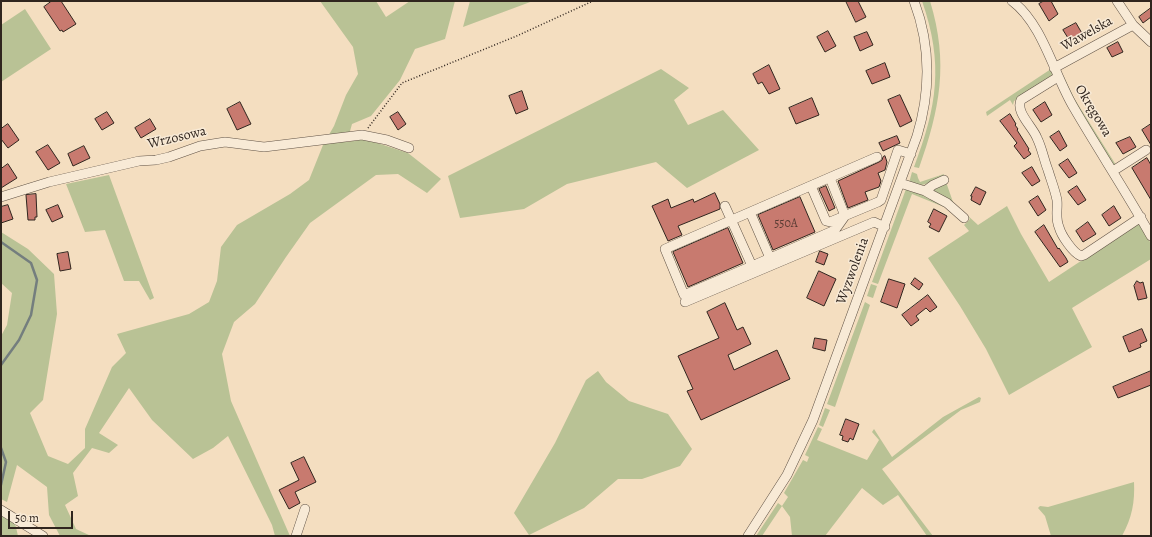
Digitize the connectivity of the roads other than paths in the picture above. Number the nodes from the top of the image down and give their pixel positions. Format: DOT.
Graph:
graph roads {
  1 [pos="914,1"];
  2 [pos="1012,1"];
  3 [pos="1117,1"];
  4 [pos="1133,25"];
  5 [pos="1151,42"];
  6 [pos="1054,68"];
  7 [pos="1058,78"];
  8 [pos="409,148"];
  9 [pos="1146,150"];
  10 [pos="911,154"];
  11 [pos="877,157"];
  12 [pos="1113,171"];
  13 [pos="830,178"];
  14 [pos="944,180"];
  15 [pos="900,183"];
  16 [pos="811,186"];
  17 [pos="925,190"];
  18 [pos="1,197"];
  19 [pos="725,206"];
  20 [pos="866,208"];
  21 [pos="750,212"];
  22 [pos="845,216"];
  23 [pos="964,218"];
  24 [pos="1141,218"];
  25 [pos="731,220"];
  26 [pos="874,222"];
  27 [pos="884,227"];
  28 [pos="1151,236"];
  29 [pos="770,258"];
  30 [pos="752,266"];
  31 [pos="685,302"];
  32 [pos="305,509"];
  33 [pos="1,510"];
  34 [pos="42,536"];
  35 [pos="296,536"];
  36 [pos="748,536"];
  1 -- 10 [label="street, Wyzwolenia"];
  2 -- 6 [label="street, Okręgowa"];
  3 -- 4 [label="street"];
  4 -- 5 [label="street"];
  4 -- 6 [label="street, Wawelska"];
  6 -- 7 [label="street, Okręgowa"];
  7 -- 12 [label="street, Okręgowa"];
  7 -- 24 [label="street"];
  8 -- 18 [label="street, Wrzosowa"];
  9 -- 12 [label="street"];
  10 -- 15 [label="street, Wyzwolenia"];
  10 -- 20 [label="street"];
  11 -- 13 [label="street"];
  12 -- 24 [label="street, Okręgowa"];
  13 -- 16 [label="street"];
  13 -- 22 [label="street"];
  14 -- 17 [label="street"];
  15 -- 17 [label="street"];
  15 -- 27 [label="street, Wyzwolenia"];
  16 -- 21 [label="street"];
  16 -- 22 [label="street"];
  17 -- 23 [label="street"];
  19 -- 25 [label="street"];
  20 -- 22 [label="street"];
  20 -- 26 [label="street"];
  21 -- 25 [label="street"];
  21 -- 29 [label="street"];
  22 -- 29 [label="street"];
  24 -- 28 [label="street, Okręgowa"];
  25 -- 30 [label="street"];
  25 -- 30 [label="street"];
  26 -- 27 [label="street"];
  26 -- 31 [label="street"];
  27 -- 36 [label="street, Wyzwolenia"];
  29 -- 30 [label="street"];
  32 -- 35 [label="street"];
  33 -- 34 [label="street"];
}
